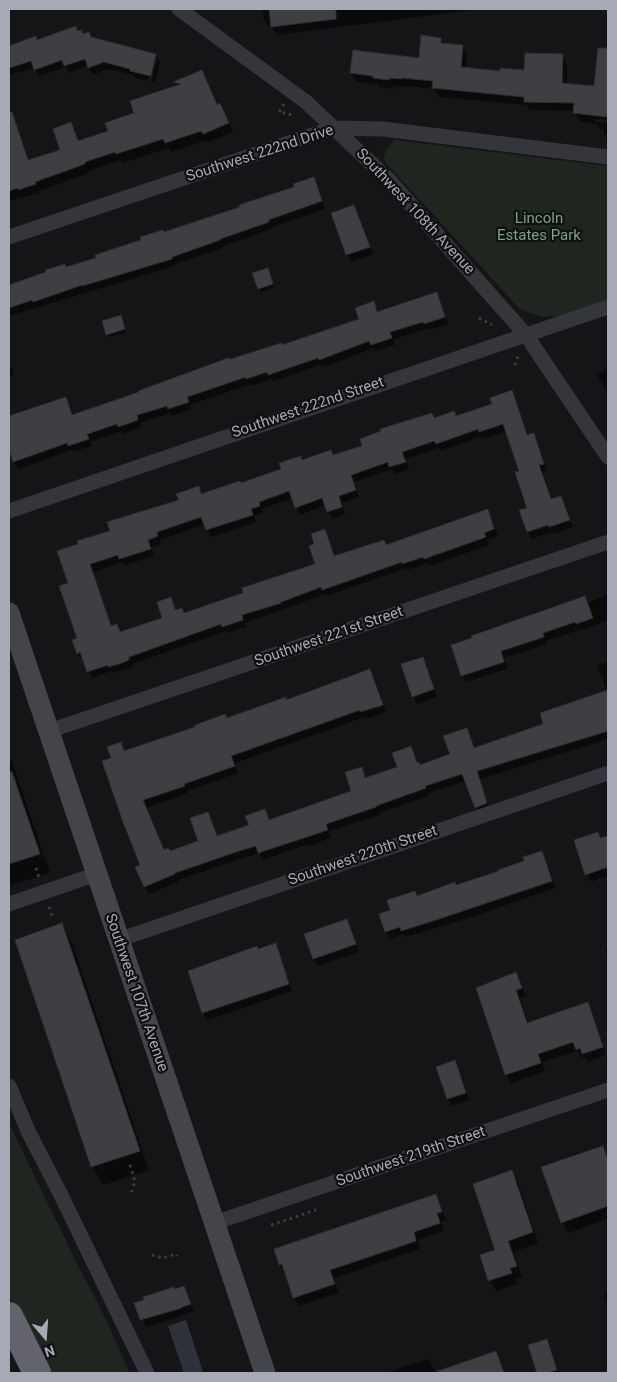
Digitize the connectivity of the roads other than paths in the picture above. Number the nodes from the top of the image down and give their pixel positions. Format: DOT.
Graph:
graph roads {
  1 [pos="178,9"];
  2 [pos="333,128"];
  3 [pos="608,157"];
  4 [pos="9,237"];
  5 [pos="608,307"];
  6 [pos="526,335"];
  7 [pos="608,457"];
  8 [pos="9,511"];
  9 [pos="608,542"];
  10 [pos="9,613"];
  11 [pos="49,731"];
  12 [pos="608,773"];
  13 [pos="96,874"];
  14 [pos="9,904"];
  15 [pos="118,940"];
  16 [pos="9,1086"];
  17 [pos="608,1090"];
  18 [pos="214,1223"];
  19 [pos="9,1316"];
  20 [pos="37,1373"];
  21 [pos="147,1373"];
  22 [pos="265,1373"];
  1 -- 2 [label="street, Southwest 108th Avenue"];
  2 -- 3 [label="street, Southwest 222nd Drive"];
  2 -- 4 [label="street, Southwest 222nd Drive"];
  2 -- 6 [label="street, Southwest 108th Avenue"];
  5 -- 6 [label="street, Southwest 222nd Street"];
  6 -- 7 [label="street, Southwest 108th Avenue"];
  6 -- 8 [label="street, Southwest 222nd Street"];
  9 -- 11 [label="street, Southwest 221st Street"];
  10 -- 11 [label="street, Southwest 107th Avenue"];
  11 -- 13 [label="street, Southwest 107th Avenue"];
  12 -- 15 [label="street, Southwest 220th Street"];
  13 -- 14 [label="street"];
  13 -- 15 [label="street, Southwest 107th Avenue"];
  15 -- 18 [label="street, Southwest 107th Avenue"];
  16 -- 21 [label="street"];
  17 -- 18 [label="street, Southwest 219th Street"];
  18 -- 22 [label="street, Southwest 107th Avenue"];
  19 -- 20 [label="highway"];
}
